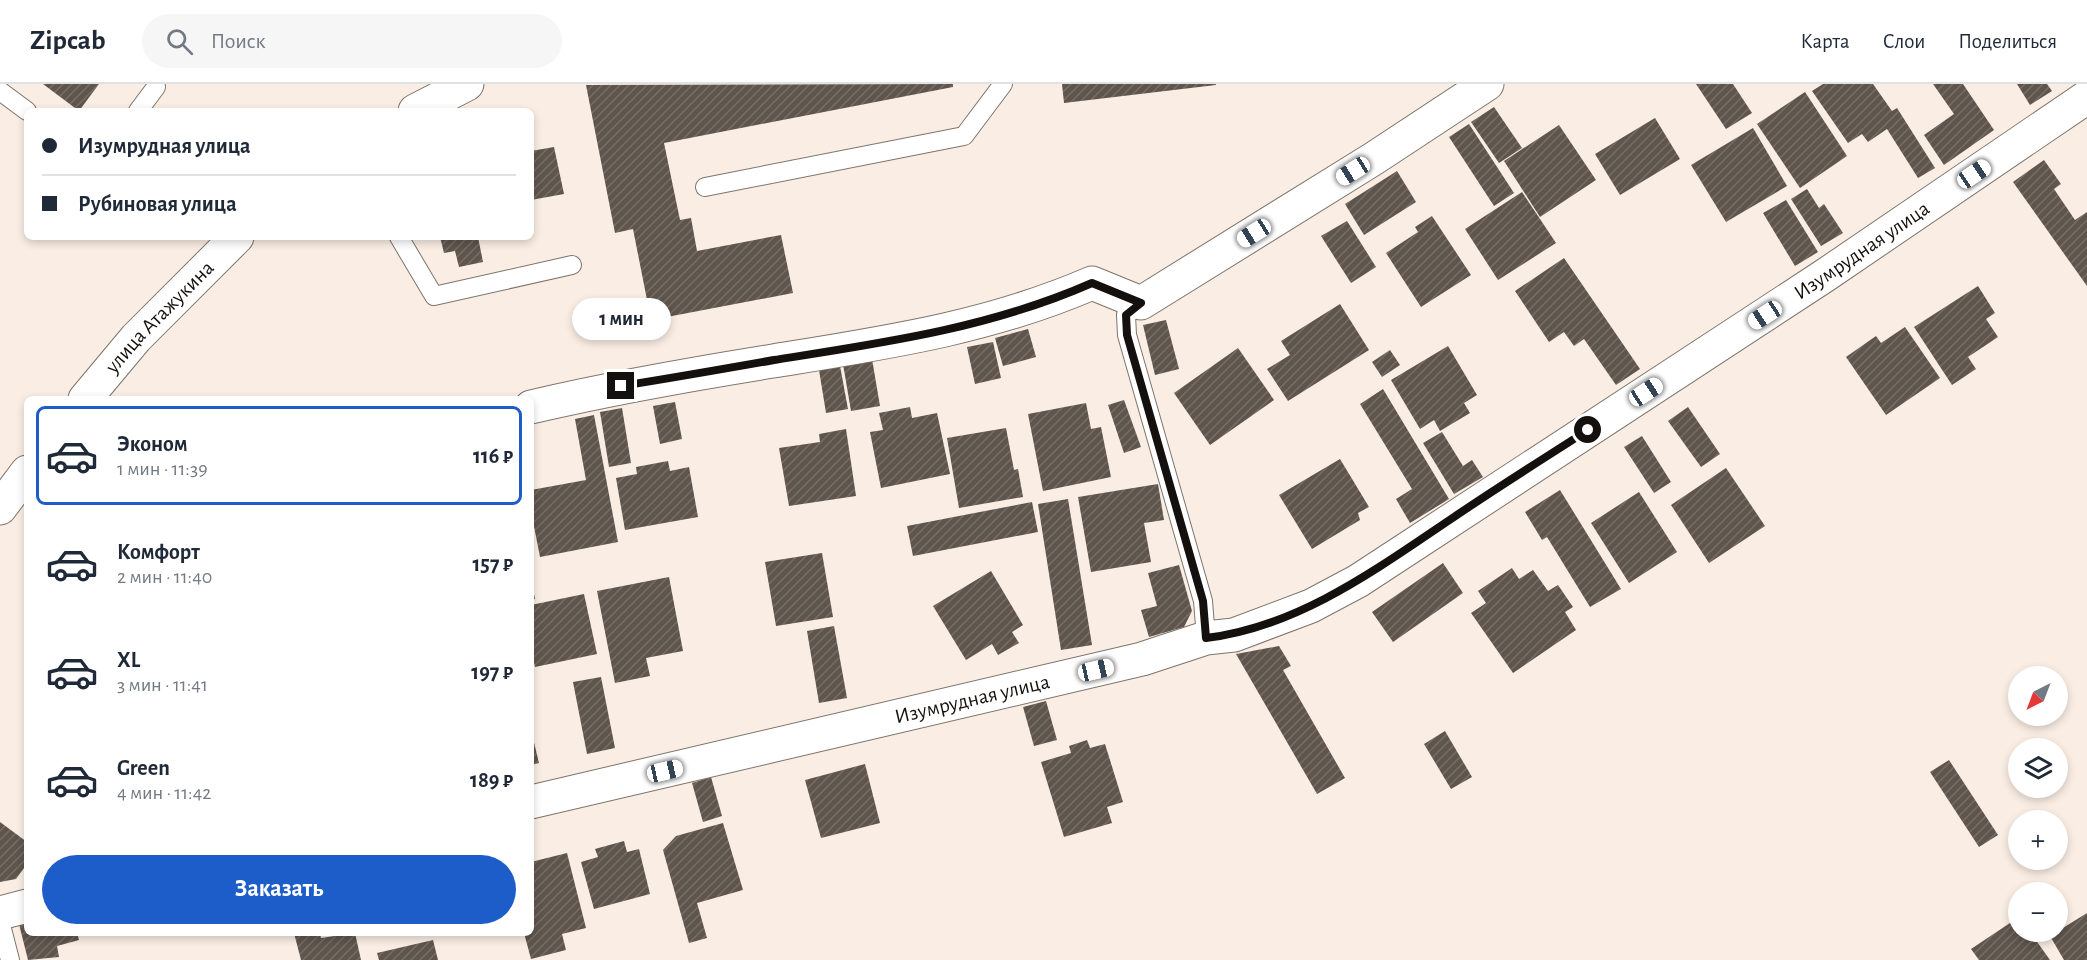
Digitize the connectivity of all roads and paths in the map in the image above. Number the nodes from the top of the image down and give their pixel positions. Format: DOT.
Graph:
graph roads {
  1 [pos="467,84"];
  2 [pos="1003,84"];
  3 [pos="1487,84"];
  4 [pos="156,87"];
  5 [pos="0,91"];
  6 [pos="2087,97"];
  7 [pos="426,98"];
  8 [pos="140,108"];
  9 [pos="24,109"];
  10 [pos="705,188"];
  11 [pos="234,240"];
  12 [pos="401,240"];
  13 [pos="572,265"];
  14 [pos="1141,303"];
  15 [pos="88,396"];
  16 [pos="534,406"];
  17 [pos="24,476"];
  18 [pos="0,508"];
  19 [pos="1206,638"];
  20 [pos="534,801"];
  21 [pos="24,907"];
  22 [pos="0,913"];
  23 [pos="0,921"];
  24 [pos="10,960"];
  1 -- 7 [label="street"];
  2 -- 10 [label="lane"];
  3 -- 14 [label="street"];
  4 -- 8 [label="lane"];
  5 -- 9 [label="lane"];
  6 -- 19 [label="street, Изумрудная улица"];
  11 -- 15 [label="street, улица Атажукина"];
  12 -- 13 [label="lane"];
  14 -- 16 [label="street"];
  14 -- 19 [label="lane"];
  17 -- 18 [label="street"];
  19 -- 20 [label="street, Изумрудная улица"];
  21 -- 22 [label="street"];
  23 -- 24 [label="lane"];
}
